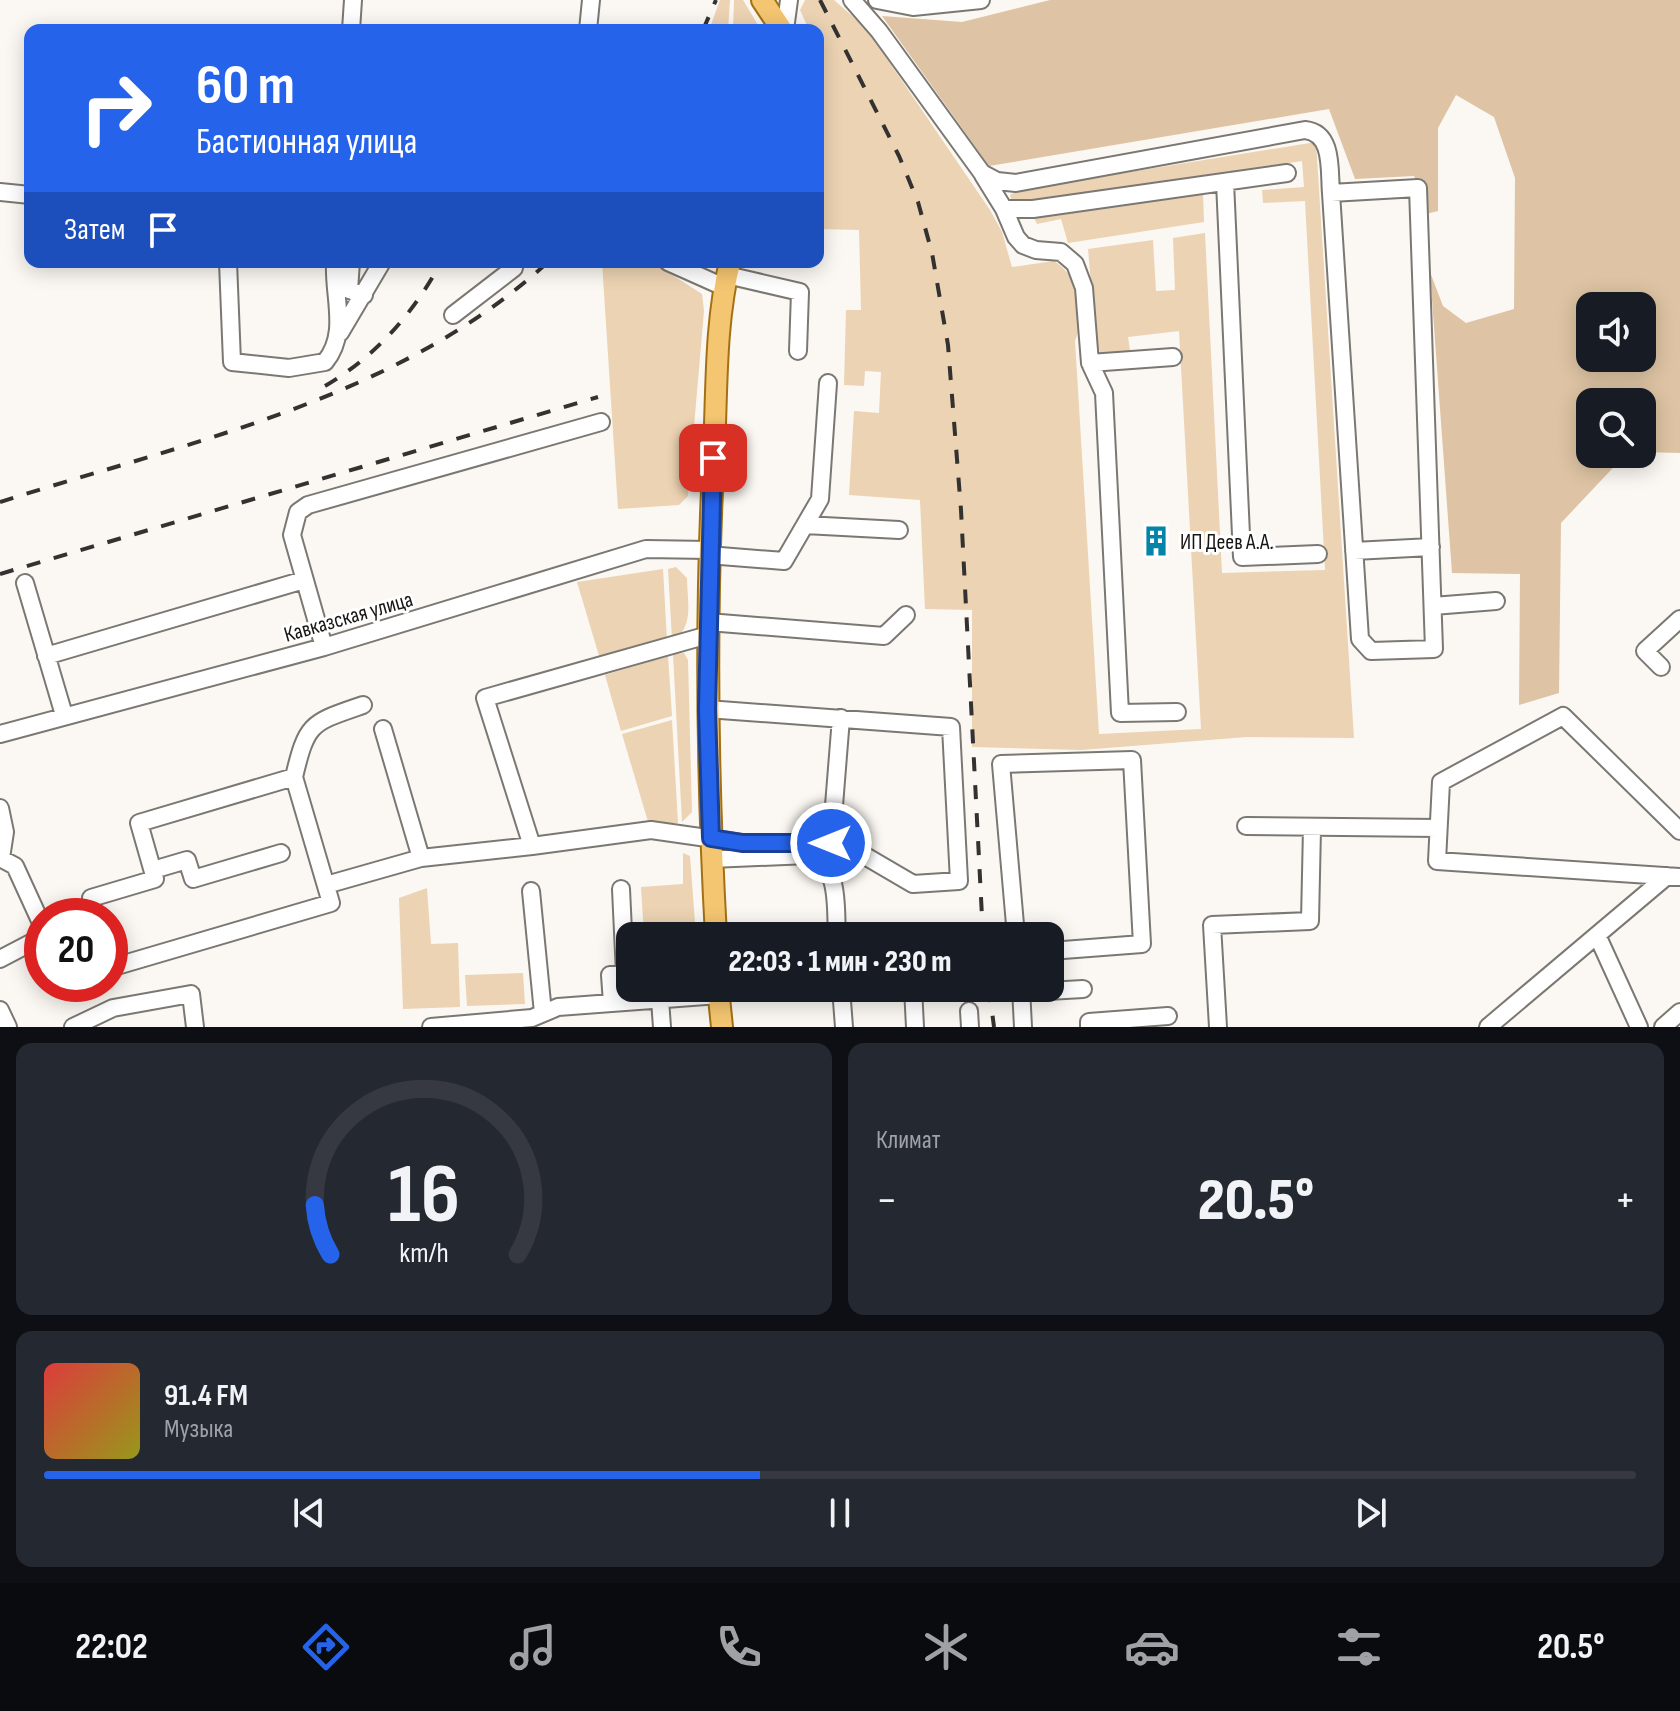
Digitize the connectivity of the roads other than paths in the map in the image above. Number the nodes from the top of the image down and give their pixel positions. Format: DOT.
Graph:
graph roads {
  1 [pos="353,0"];
  2 [pos="591,0"];
  3 [pos="762,0"];
  4 [pos="789,0"];
  5 [pos="852,0"];
  6 [pos="877,0"];
  7 [pos="981,0"];
  8 [pos="351,24"];
  9 [pos="589,24"];
  10 [pos="779,24"];
  11 [pos="784,24"];
  12 [pos="982,173"];
  13 [pos="1287,173"];
  14 [pos="1225,182"];
  15 [pos="0,192"];
  16 [pos="1331,193"];
  17 [pos="24,194"];
  18 [pos="1004,209"];
  19 [pos="228,268"];
  20 [pos="335,268"];
  21 [pos="351,268"];
  22 [pos="379,268"];
  23 [pos="509,268"];
  24 [pos="695,268"];
  25 [pos="727,275"];
  26 [pos="364,295"];
  27 [pos="453,315"];
  28 [pos="340,333"];
  29 [pos="798,351"];
  30 [pos="1173,357"];
  31 [pos="1090,363"];
  32 [pos="828,383"];
  33 [pos="601,422"];
  34 [pos="805,525"];
  35 [pos="899,530"];
  36 [pos="1431,547"];
  37 [pos="1354,551"];
  38 [pos="708,552"];
  39 [pos="1318,554"];
  40 [pos="304,580"];
  41 [pos="25,583"];
  42 [pos="1496,601"];
  43 [pos="1433,606"];
  44 [pos="906,615"];
  45 [pos="1680,619"];
  46 [pos="708,629"];
  47 [pos="324,647"];
  48 [pos="46,656"];
  49 [pos="1661,667"];
  50 [pos="363,705"];
  51 [pos="707,709"];
  52 [pos="1177,712"];
  53 [pos="64,715"];
  54 [pos="841,718"];
  55 [pos="383,729"];
  56 [pos="0,734"];
  57 [pos="294,777"];
  58 [pos="0,808"];
  59 [pos="1246,826"];
  60 [pos="1312,828"];
  61 [pos="1438,828"];
  62 [pos="1680,831"];
  63 [pos="831,843"];
  64 [pos="532,846"];
  65 [pos="711,848"];
  66 [pos="281,853"];
  67 [pos="0,858"];
  68 [pos="421,858"];
  69 [pos="153,870"];
  70 [pos="1674,876"];
  71 [pos="326,885"];
  72 [pos="621,889"];
  73 [pos="531,891"];
  74 [pos="30,898"];
  75 [pos="91,898"];
  76 [pos="715,922"];
  77 [pos="836,922"];
  78 [pos="1015,922"];
  79 [pos="1597,935"];
  80 [pos="24,946"];
  81 [pos="1064,950"];
  82 [pos="0,959"];
  83 [pos="128,963"];
  84 [pos="1083,989"];
  85 [pos="1064,991"];
  86 [pos="628,1002"];
  87 [pos="660,1002"];
  88 [pos="720,1002"];
  89 [pos="842,1002"];
  90 [pos="914,1002"];
  91 [pos="1025,1002"];
  92 [pos="612,1003"];
  93 [pos="0,1010"];
  94 [pos="1680,1012"];
  95 [pos="1168,1016"];
  96 [pos="535,1020"];
  97 [pos="8,1027"];
  98 [pos="73,1027"];
  99 [pos="195,1027"];
  100 [pos="431,1027"];
  101 [pos="662,1027"];
  102 [pos="722,1027"];
  103 [pos="844,1027"];
  104 [pos="915,1027"];
  105 [pos="1023,1027"];
  106 [pos="1089,1027"];
  107 [pos="1218,1027"];
  108 [pos="1488,1027"];
  109 [pos="1639,1027"];
  110 [pos="1663,1027"];
  1 -- 8 [label="street"];
  2 -- 9 [label="street"];
  3 -- 10 [label="main road"];
  4 -- 11 [label="street"];
  5 -- 12 [label="street"];
  6 -- 7 [label="street"];
  12 -- 16 [label="street"];
  12 -- 18 [label="street"];
  13 -- 14 [label="street"];
  14 -- 18 [label="street"];
  14 -- 39 [label="street"];
  15 -- 17 [label="street"];
  16 -- 36 [label="street"];
  16 -- 37 [label="street"];
  18 -- 31 [label="street"];
  19 -- 28 [label="street"];
  20 -- 28 [label="street"];
  21 -- 26 [label="street"];
  22 -- 26 [label="street"];
  23 -- 27 [label="street"];
  24 -- 25 [label="street"];
  25 -- 29 [label="street"];
  25 -- 38 [label="main road"];
  26 -- 28 [label="street"];
  30 -- 31 [label="street"];
  31 -- 52 [label="street"];
  32 -- 34 [label="street"];
  33 -- 40 [label="street"];
  34 -- 35 [label="street"];
  34 -- 38 [label="street, Кавказская улица"];
  36 -- 37 [label="street"];
  36 -- 43 [label="street"];
  37 -- 43 [label="street"];
  38 -- 46 [label="main road"];
  38 -- 47 [label="street, Кавказская улица"];
  40 -- 47 [label="street"];
  40 -- 48 [label="street"];
  41 -- 48 [label="street"];
  42 -- 43 [label="street"];
  44 -- 46 [label="street"];
  45 -- 49 [label="street"];
  46 -- 51 [label="main road"];
  46 -- 64 [label="street"];
  47 -- 53 [label="street, Кавказская улица"];
  48 -- 53 [label="street"];
  50 -- 57 [label="street"];
  51 -- 54 [label="street"];
  51 -- 65 [label="main road"];
  53 -- 56 [label="street, Кавказская улица"];
  54 -- 63 [label="street"];
  54 -- 63 [label="street"];
  55 -- 68 [label="street"];
  57 -- 69 [label="street"];
  57 -- 71 [label="street"];
  58 -- 67 [label="street"];
  59 -- 60 [label="street"];
  60 -- 61 [label="street"];
  60 -- 107 [label="street"];
  61 -- 62 [label="street"];
  61 -- 70 [label="street"];
  63 -- 65 [label="street"];
  64 -- 65 [label="street"];
  64 -- 68 [label="street"];
  65 -- 76 [label="main road"];
  65 -- 77 [label="street"];
  66 -- 69 [label="street"];
  67 -- 74 [label="street"];
  68 -- 71 [label="street"];
  69 -- 75 [label="street"];
  70 -- 79 [label="street"];
  71 -- 83 [label="street"];
  72 -- 92 [label="street"];
  73 -- 96 [label="street"];
  78 -- 81 [label="street"];
  79 -- 108 [label="street"];
  79 -- 109 [label="street"];
  80 -- 82 [label="street"];
  84 -- 85 [label="street"];
  86 -- 92 [label="street"];
  87 -- 101 [label="street"];
  88 -- 102 [label="main road"];
  89 -- 103 [label="street"];
  90 -- 104 [label="street"];
  91 -- 105 [label="street"];
  92 -- 96 [label="street"];
  93 -- 97 [label="street"];
  94 -- 110 [label="street"];
  95 -- 106 [label="street"];
  96 -- 100 [label="street"];
  98 -- 99 [label="street"];
}
